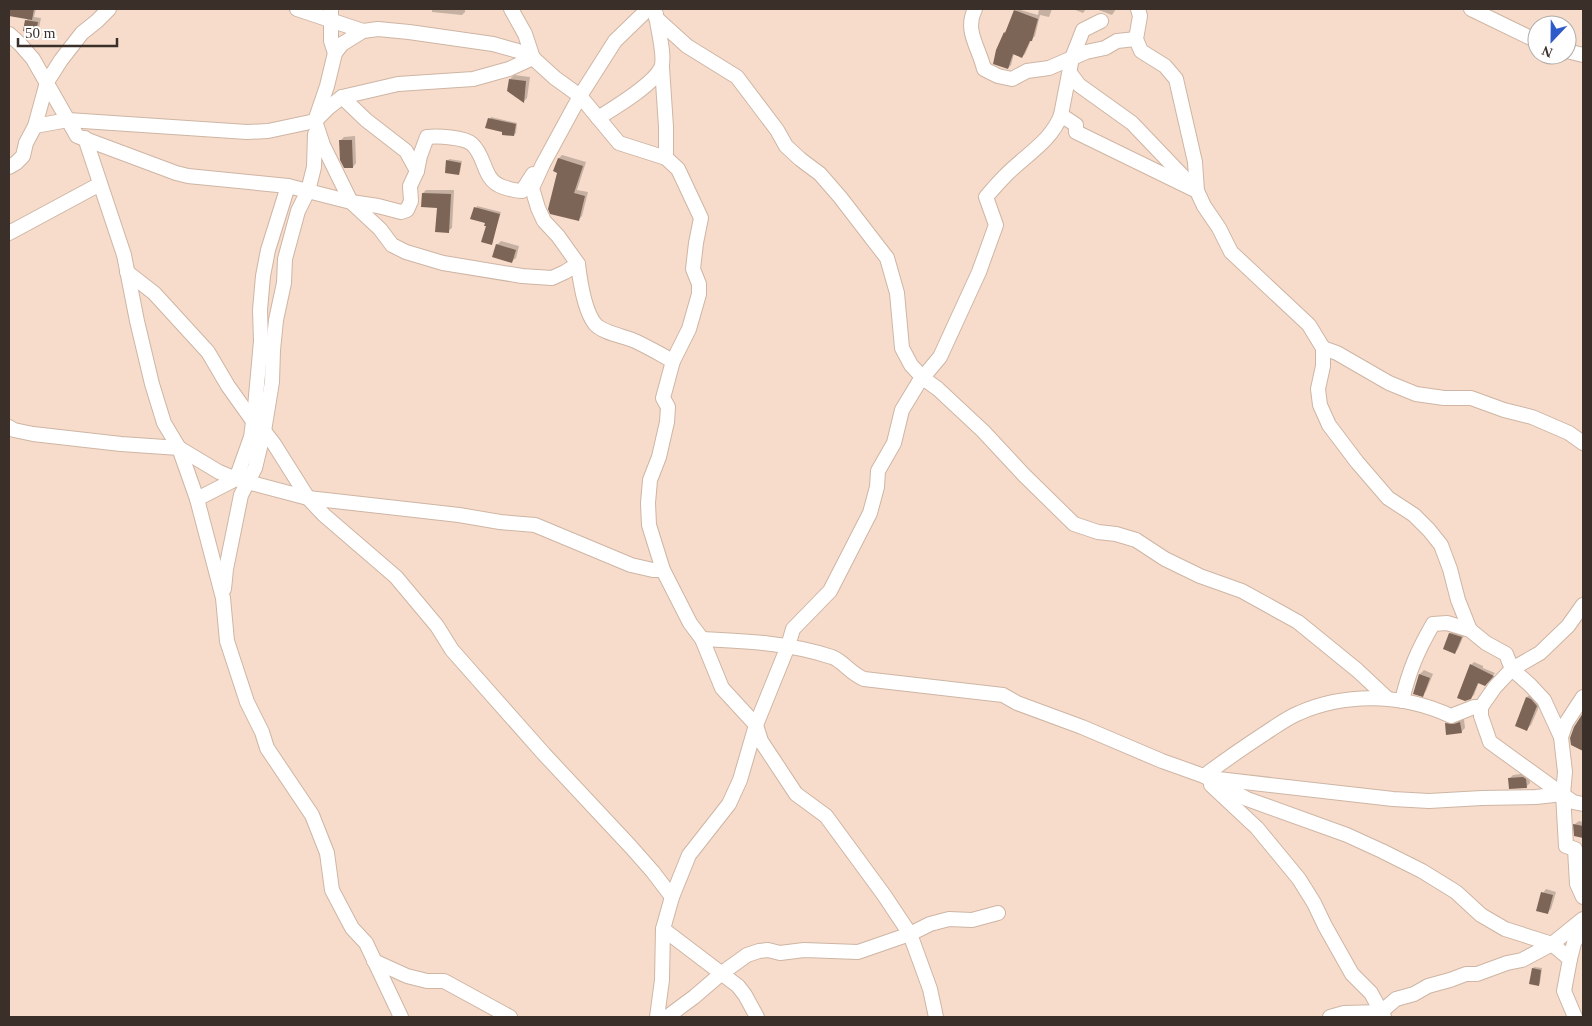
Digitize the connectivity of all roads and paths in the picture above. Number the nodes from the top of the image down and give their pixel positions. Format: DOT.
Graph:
graph roads {
  1 [pos="109,9"];
  2 [pos="298,9"];
  3 [pos="511,9"];
  4 [pos="975,9"];
  5 [pos="1138,9"];
  6 [pos="1471,9"];
  7 [pos="653,12"];
  8 [pos="331,14"];
  9 [pos="1101,21"];
  10 [pos="363,32"];
  11 [pos="9,34"];
  12 [pos="1527,36"];
  13 [pos="1136,39"];
  14 [pos="335,53"];
  15 [pos="533,58"];
  16 [pos="1072,58"];
  17 [pos="662,67"];
  18 [pos="1070,73"];
  19 [pos="47,82"];
  20 [pos="580,96"];
  21 [pos="342,98"];
  22 [pos="1061,115"];
  23 [pos="598,118"];
  24 [pos="68,120"];
  25 [pos="315,120"];
  26 [pos="35,126"];
  27 [pos="85,138"];
  28 [pos="666,158"];
  29 [pos="543,164"];
  30 [pos="9,167"];
  31 [pos="417,171"];
  32 [pos="100,184"];
  33 [pos="288,186"];
  34 [pos="308,191"];
  35 [pos="1197,191"];
  36 [pos="351,202"];
  37 [pos="9,234"];
  38 [pos="578,264"];
  39 [pos="127,272"];
  40 [pos="1323,348"];
  41 [pos="673,361"];
  42 [pos="922,378"];
  43 [pos="253,421"];
  44 [pos="9,427"];
  45 [pos="264,431"];
  46 [pos="1583,443"];
  47 [pos="179,448"];
  48 [pos="242,481"];
  49 [pos="308,498"];
  50 [pos="197,499"];
  51 [pos="663,570"];
  52 [pos="223,598"];
  53 [pos="1583,605"];
  54 [pos="1470,630"];
  55 [pos="702,639"];
  56 [pos="788,646"];
  57 [pos="1512,669"];
  58 [pos="1583,697"];
  59 [pos="1387,698"];
  60 [pos="1402,701"];
  61 [pos="1481,707"];
  62 [pos="756,725"];
  63 [pos="1561,737"];
  64 [pos="1204,776"];
  65 [pos="1563,794"];
  66 [pos="1583,804"];
  67 [pos="1579,850"];
  68 [pos="672,897"];
  69 [pos="1583,897"];
  70 [pos="998,913"];
  71 [pos="1583,919"];
  72 [pos="1583,927"];
  73 [pos="663,929"];
  74 [pos="910,934"];
  75 [pos="1552,944"];
  76 [pos="1570,959"];
  77 [pos="374,961"];
  78 [pos="722,973"];
  79 [pos="1382,1014"];
  80 [pos="401,1017"];
  81 [pos="510,1017"];
  82 [pos="657,1017"];
  83 [pos="667,1017"];
  84 [pos="757,1017"];
  85 [pos="936,1017"];
  86 [pos="1330,1017"];
  87 [pos="1575,1017"];
  1 -- 19 [label="street"];
  2 -- 8 [label="street"];
  3 -- 15 [label="street"];
  4 -- 16 [label="street"];
  5 -- 13 [label="street"];
  6 -- 12 [label="street"];
  7 -- 17 [label="street"];
  7 -- 20 [label="street"];
  7 -- 42 [label="street"];
  8 -- 10 [label="street"];
  8 -- 14 [label="street"];
  9 -- 16 [label="street"];
  10 -- 14 [label="street"];
  10 -- 15 [label="street"];
  11 -- 19 [label="street"];
  13 -- 16 [label="street"];
  13 -- 35 [label="street"];
  14 -- 25 [label="street"];
  15 -- 20 [label="street"];
  15 -- 21 [label="street"];
  16 -- 18 [label="street"];
  17 -- 23 [label="street"];
  17 -- 28 [label="street"];
  18 -- 22 [label="street"];
  18 -- 35 [label="street"];
  19 -- 24 [label="street"];
  19 -- 26 [label="street"];
  20 -- 23 [label="street"];
  20 -- 29 [label="street"];
  21 -- 25 [label="street"];
  21 -- 31 [label="street"];
  22 -- 35 [label="street"];
  22 -- 42 [label="street"];
  23 -- 28 [label="street"];
  24 -- 25 [label="street"];
  24 -- 26 [label="street"];
  24 -- 27 [label="street"];
  25 -- 34 [label="street"];
  25 -- 36 [label="street"];
  26 -- 30 [label="street"];
  27 -- 32 [label="street"];
  27 -- 33 [label="street"];
  28 -- 41 [label="street"];
  29 -- 31 [label="street"];
  29 -- 38 [label="street"];
  31 -- 36 [label="street"];
  32 -- 37 [label="street"];
  32 -- 39 [label="street"];
  33 -- 34 [label="street"];
  33 -- 43 [label="street"];
  34 -- 36 [label="street"];
  34 -- 45 [label="street"];
  35 -- 40 [label="street"];
  36 -- 38 [label="street"];
  38 -- 41 [label="street"];
  39 -- 43 [label="street"];
  39 -- 47 [label="street"];
  40 -- 46 [label="street"];
  40 -- 54 [label="street"];
  41 -- 51 [label="street"];
  42 -- 56 [label="street"];
  42 -- 59 [label="street"];
  43 -- 45 [label="street"];
  43 -- 48 [label="street"];
  44 -- 47 [label="street"];
  45 -- 48 [label="street"];
  45 -- 49 [label="street"];
  47 -- 48 [label="street"];
  47 -- 50 [label="street"];
  48 -- 49 [label="street"];
  48 -- 50 [label="street"];
  48 -- 52 [label="street"];
  49 -- 51 [label="street"];
  49 -- 68 [label="street"];
  50 -- 52 [label="street"];
  51 -- 55 [label="street"];
  52 -- 77 [label="street"];
  53 -- 57 [label="street"];
  54 -- 57 [label="street"];
  54 -- 60 [label="street"];
  55 -- 56 [label="street"];
  55 -- 62 [label="street"];
  56 -- 62 [label="street"];
  56 -- 64 [label="street"];
  57 -- 61 [label="street"];
  57 -- 63 [label="street"];
  58 -- 63 [label="street"];
  59 -- 60 [label="street"];
  59 -- 64 [label="street"];
  60 -- 61 [label="street"];
  61 -- 65 [label="street"];
  62 -- 68 [label="street"];
  62 -- 74 [label="street"];
  63 -- 65 [label="street"];
  64 -- 65 [label="street"];
  64 -- 75 [label="street"];
  64 -- 79 [label="street"];
  65 -- 66 [label="street"];
  65 -- 67 [label="street"];
  67 -- 69 [label="street"];
  68 -- 73 [label="street"];
  70 -- 74 [label="street"];
  71 -- 75 [label="street"];
  72 -- 76 [label="street"];
  73 -- 78 [label="street"];
  73 -- 82 [label="street"];
  74 -- 78 [label="street"];
  74 -- 85 [label="street"];
  75 -- 76 [label="street"];
  75 -- 79 [label="street"];
  76 -- 87 [label="street"];
  77 -- 80 [label="street"];
  77 -- 81 [label="street"];
  78 -- 83 [label="street"];
  78 -- 84 [label="street"];
  79 -- 86 [label="street"];
}
